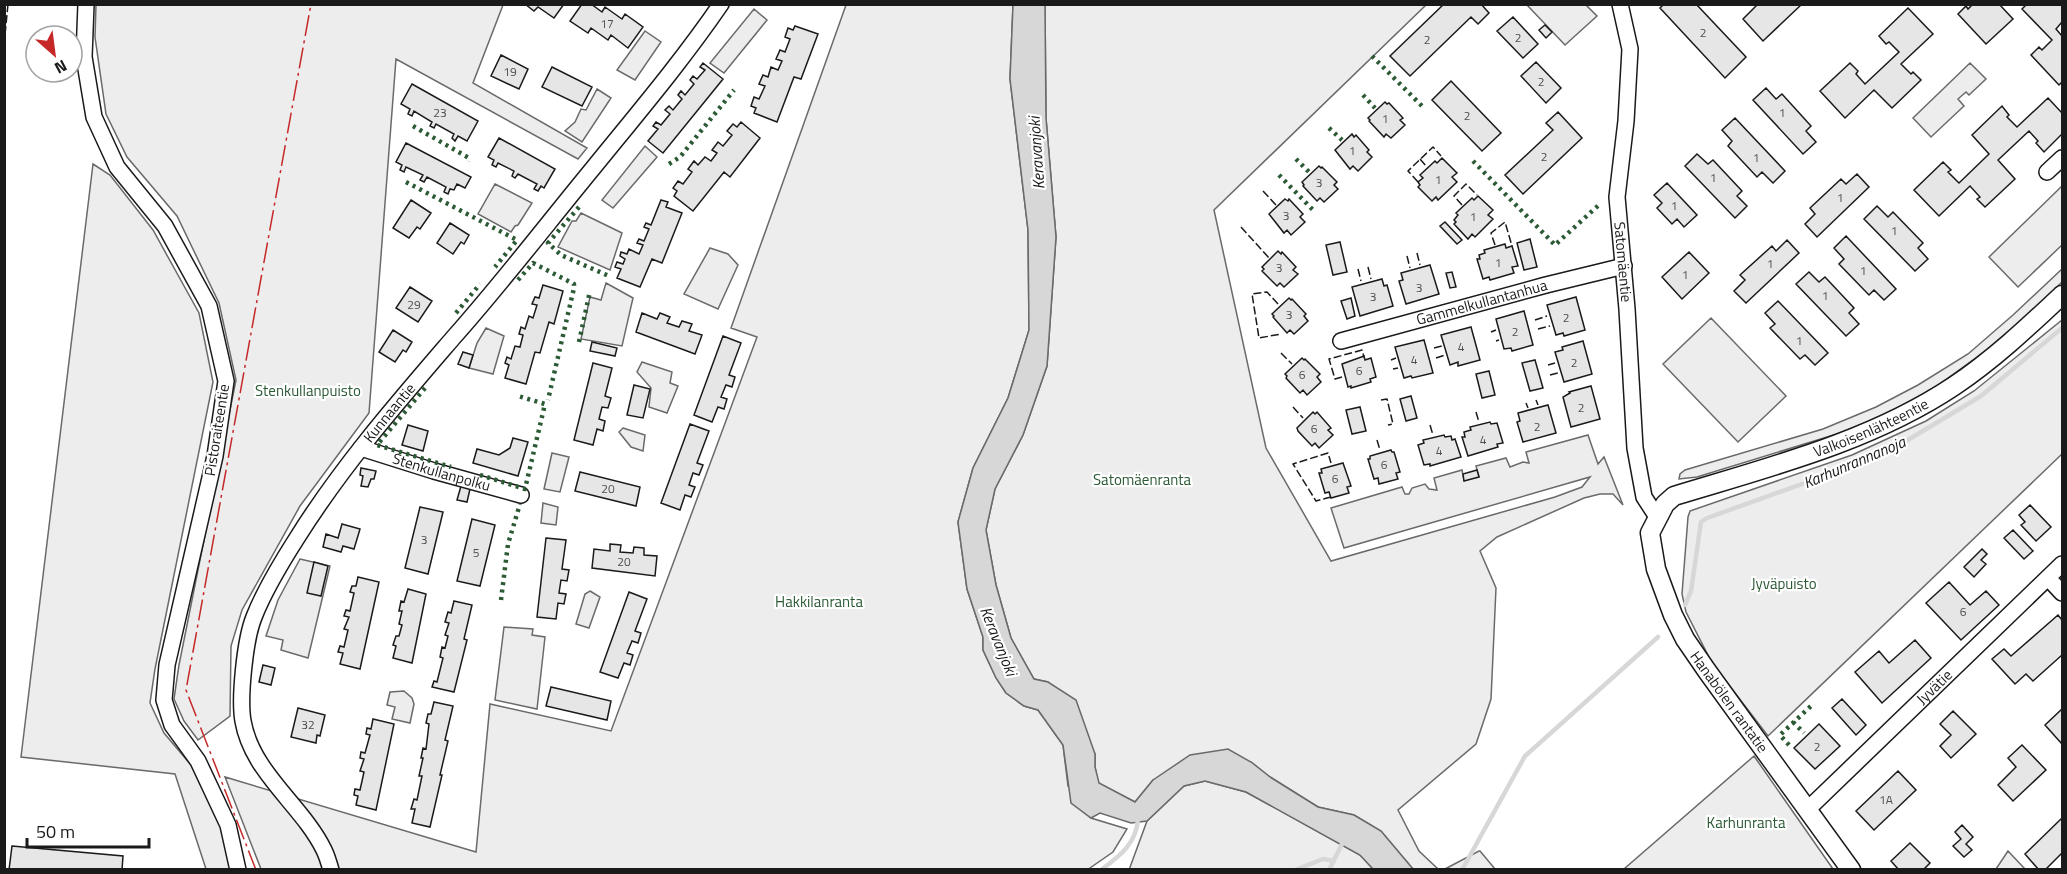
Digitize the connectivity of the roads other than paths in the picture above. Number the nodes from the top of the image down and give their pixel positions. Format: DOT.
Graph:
graph roads {
  1 [pos="86,4"];
  2 [pos="721,4"];
  3 [pos="1620,4"];
  4 [pos="2062,158"];
  5 [pos="2047,172"];
  6 [pos="1624,267"];
  7 [pos="2062,295"];
  8 [pos="1341,342"];
  9 [pos="361,448"];
  10 [pos="521,495"];
  11 [pos="1657,517"];
  12 [pos="2062,564"];
  13 [pos="2048,578"];
  14 [pos="2062,593"];
  15 [pos="1807,810"];
  16 [pos="238,870"];
  17 [pos="332,870"];
  18 [pos="1851,870"];
  1 -- 16 [label="street, Pistoraiteentie"];
  2 -- 9 [label="street, Kunnaantie"];
  3 -- 6 [label="street, Satomäentie"];
  4 -- 5 [label="street"];
  6 -- 8 [label="street, Gammelkullantanhua"];
  6 -- 11 [label="street, Satomäentie"];
  7 -- 11 [label="street, Valkoisenlähteentie"];
  9 -- 10 [label="street, Stenkullanpolku"];
  9 -- 17 [label="street, Kunnaantie"];
  11 -- 15 [label="street, Hanabölen rantatie"];
  12 -- 13 [label="street, Jyvätie"];
  13 -- 14 [label="street"];
  13 -- 15 [label="street, Jyvätie"];
  15 -- 18 [label="street, Hanabölen rantatie"];
}
